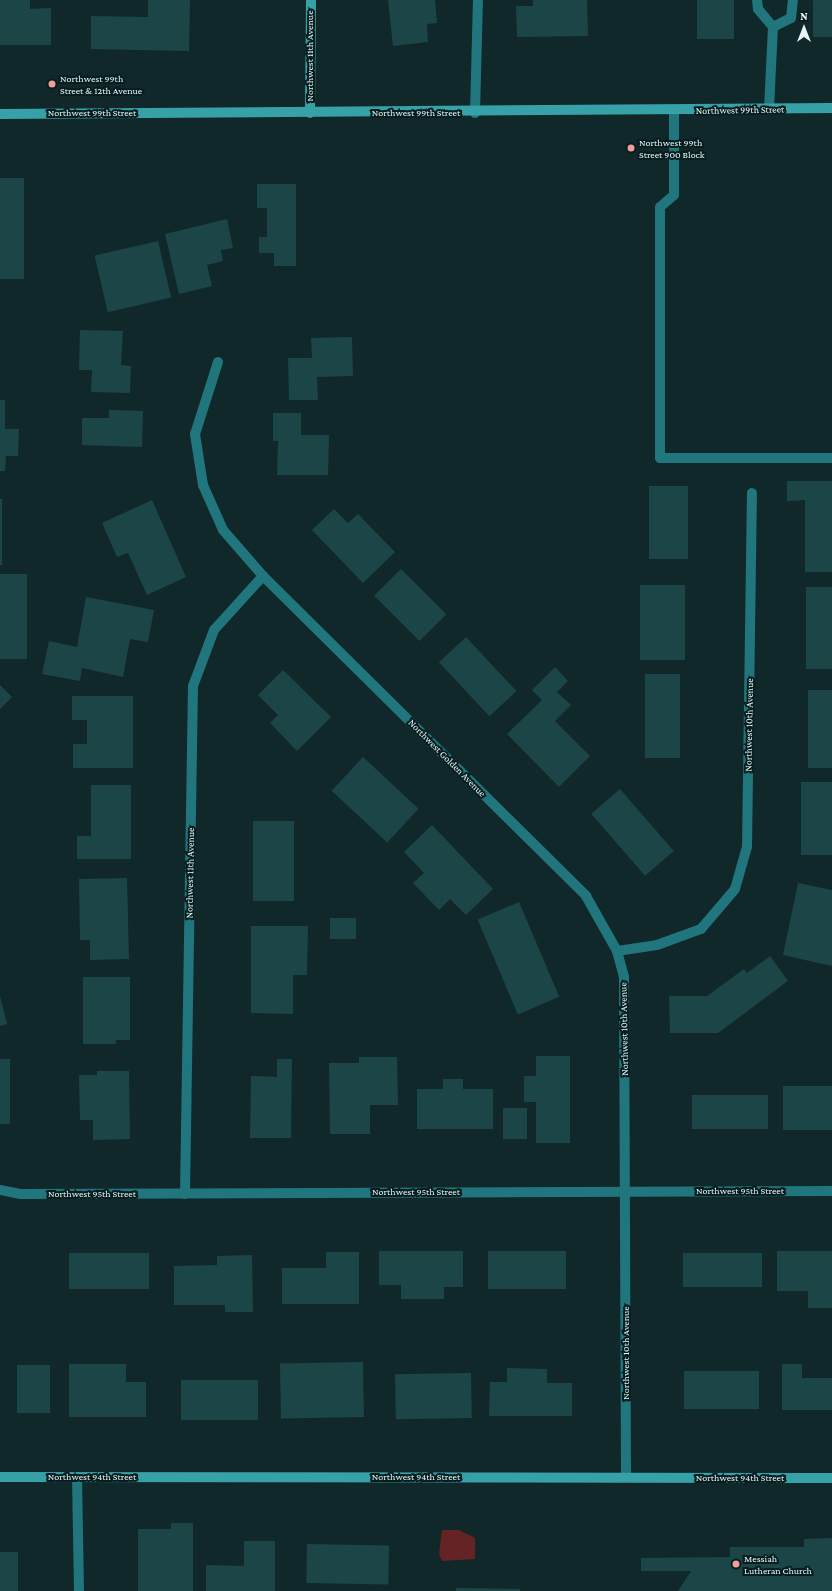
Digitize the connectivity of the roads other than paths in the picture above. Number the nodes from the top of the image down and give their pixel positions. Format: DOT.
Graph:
graph roads {
  1 [pos="311,0"];
  2 [pos="478,0"];
  3 [pos="757,0"];
  4 [pos="793,0"];
  5 [pos="773,27"];
  6 [pos="832,108"];
  7 [pos="769,110"];
  8 [pos="674,112"];
  9 [pos="310,113"];
  10 [pos="476,113"];
  11 [pos="0,114"];
  12 [pos="218,362"];
  13 [pos="832,458"];
  14 [pos="752,493"];
  15 [pos="263,576"];
  16 [pos="617,951"];
  17 [pos="0,1190"];
  18 [pos="626,1190"];
  19 [pos="832,1191"];
  20 [pos="185,1194"];
  21 [pos="0,1477"];
  22 [pos="77,1477"];
  23 [pos="626,1477"];
  24 [pos="832,1478"];
  25 [pos="79,1591"];
  1 -- 9 [label="street, Northwest 11th Avenue"];
  2 -- 10 [label="street"];
  3 -- 5 [label="street"];
  4 -- 5 [label="street"];
  5 -- 7 [label="street"];
  6 -- 7 [label="street, Northwest 99th Street"];
  7 -- 8 [label="street, Northwest 99th Street"];
  8 -- 10 [label="street, Northwest 99th Street"];
  8 -- 13 [label="street"];
  9 -- 10 [label="street, Northwest 99th Street"];
  9 -- 11 [label="street, Northwest 99th Street"];
  12 -- 15 [label="street, Northwest Golden Avenue"];
  14 -- 16 [label="street, Northwest 10th Avenue"];
  15 -- 16 [label="street, Northwest Golden Avenue"];
  15 -- 20 [label="street, Northwest 11th Avenue"];
  16 -- 18 [label="street, Northwest 10th Avenue"];
  17 -- 20 [label="street, Northwest 95th Street"];
  18 -- 19 [label="street, Northwest 95th Street"];
  18 -- 20 [label="street, Northwest 95th Street"];
  18 -- 23 [label="street, Northwest 10th Avenue"];
  21 -- 22 [label="street, Northwest 94th Street"];
  22 -- 23 [label="street, Northwest 94th Street"];
  22 -- 25 [label="street"];
  23 -- 24 [label="street, Northwest 94th Street"];
}
